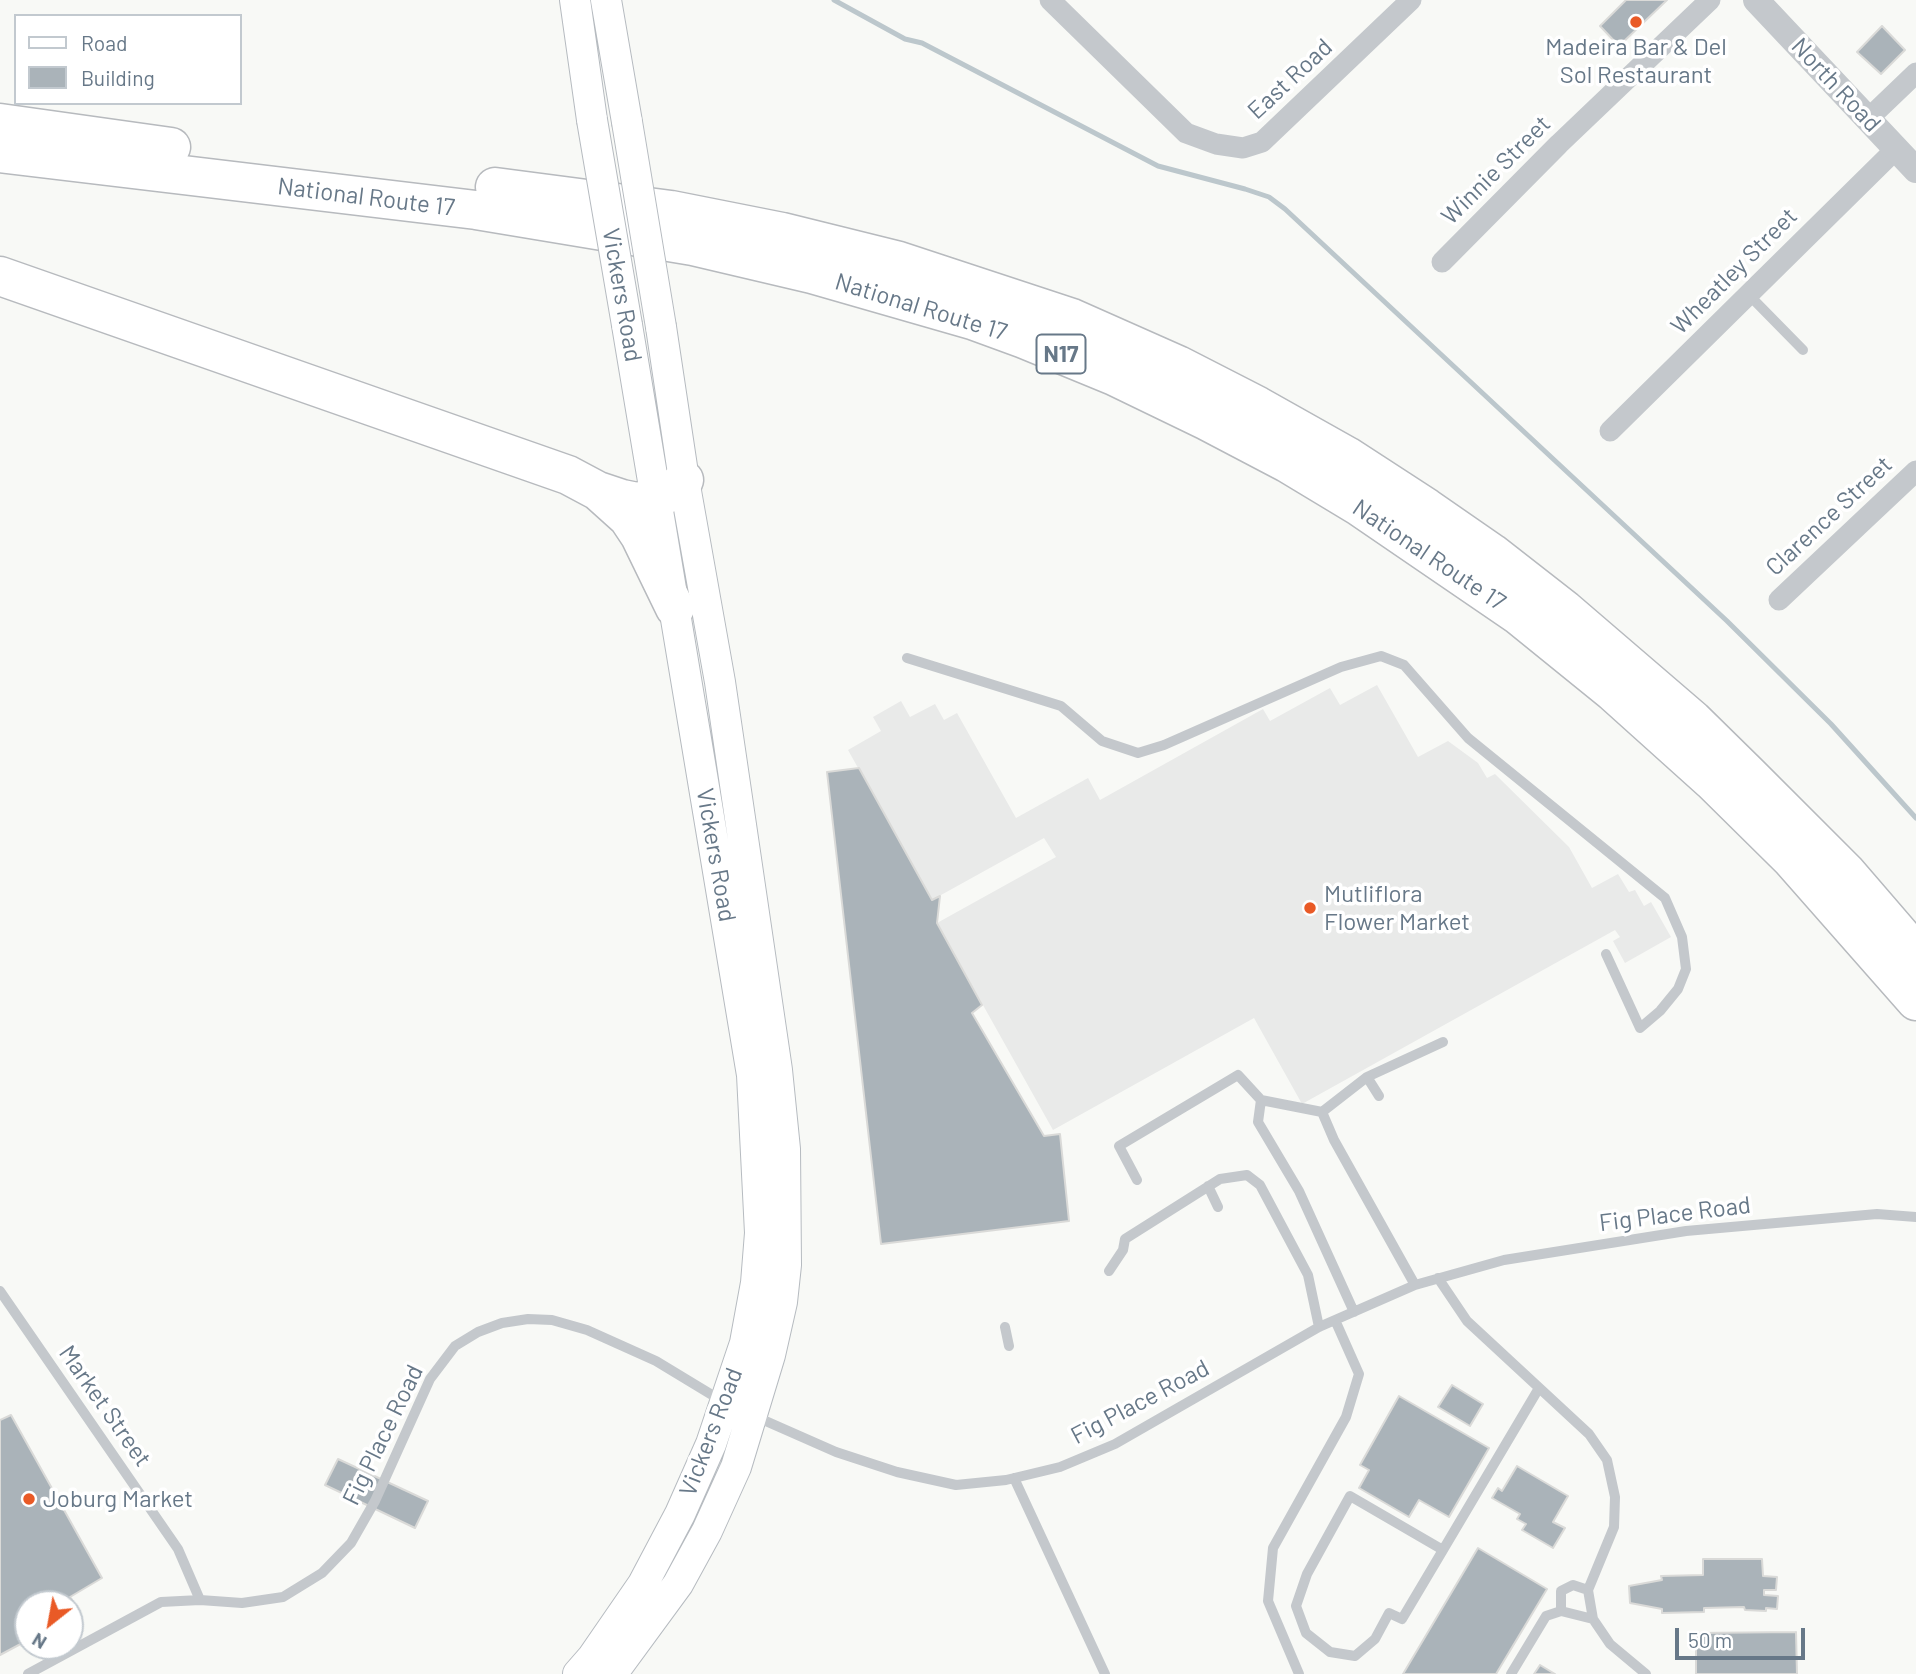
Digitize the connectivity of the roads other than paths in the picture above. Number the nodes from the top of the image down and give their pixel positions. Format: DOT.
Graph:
graph roads {
  1 [pos="575,0"];
  2 [pos="606,0"];
  3 [pos="1050,0"];
  4 [pos="1411,0"];
  5 [pos="1710,0"];
  6 [pos="1756,0"];
  7 [pos="1916,73"];
  8 [pos="1868,120"];
  9 [pos="0,123"];
  10 [pos="1896,149"];
  11 [pos="0,153"];
  12 [pos="1916,170"];
  13 [pos="1442,262"];
  14 [pos="0,276"];
  15 [pos="1748,294"];
  16 [pos="1803,350"];
  17 [pos="1610,431"];
  18 [pos="1916,471"];
  19 [pos="670,489"];
  20 [pos="598,491"];
  21 [pos="1779,600"];
  22 [pos="675,608"];
  23 [pos="907,658"];
  24 [pos="1916,953"];
  25 [pos="1606,954"];
  26 [pos="1916,1001"];
  27 [pos="1443,1042"];
  28 [pos="1367,1077"];
  29 [pos="1379,1096"];
  30 [pos="1261,1100"];
  31 [pos="1322,1112"];
  32 [pos="1137,1180"];
  33 [pos="1208,1186"];
  34 [pos="1218,1207"];
  35 [pos="1916,1217"];
  36 [pos="1109,1271"];
  37 [pos="1438,1279"];
  38 [pos="1415,1285"];
  39 [pos="0,1291"];
  40 [pos="1354,1312"];
  41 [pos="1335,1320"];
  42 [pos="1005,1327"];
  43 [pos="1319,1327"];
  44 [pos="1009,1346"];
  45 [pos="1539,1388"];
  46 [pos="739,1409"];
  47 [pos="1014,1478"];
  48 [pos="1443,1550"];
  49 [pos="1588,1590"];
  50 [pos="201,1600"];
  51 [pos="1561,1611"];
  52 [pos="1593,1619"];
  53 [pos="28,1674"];
  54 [pos="578,1674"];
  55 [pos="612,1674"];
  56 [pos="1105,1674"];
  57 [pos="1298,1674"];
  58 [pos="1511,1674"];
  59 [pos="1646,1674"];
  1 -- 19 [label="main road, Vickers Road, bridge"];
  2 -- 19 [label="main road, Vickers Road, bridge"];
  3 -- 4 [label="street, East Road"];
  5 -- 13 [label="street, Winnie Street"];
  6 -- 8 [label="street, North Road"];
  7 -- 8 [label="street"];
  8 -- 10 [label="street, North Road"];
  9 -- 24 [label="highway, N17"];
  10 -- 12 [label="street, North Road"];
  10 -- 15 [label="street, Wheatley Street"];
  11 -- 26 [label="highway, National Route 17 / N17"];
  14 -- 20 [label="highway"];
  15 -- 16 [label="lane"];
  15 -- 17 [label="street, Wheatley Street"];
  18 -- 21 [label="street, Clarence Street"];
  19 -- 20 [label="highway"];
  19 -- 22 [label="main road, Vickers Road"];
  19 -- 46 [label="main road, Vickers Road"];
  20 -- 22 [label="highway"];
  22 -- 46 [label="main road, Vickers Road"];
  23 -- 25 [label="lane"];
  27 -- 28 [label="lane"];
  28 -- 29 [label="lane"];
  28 -- 31 [label="lane"];
  30 -- 31 [label="lane"];
  30 -- 32 [label="lane"];
  30 -- 40 [label="lane"];
  31 -- 38 [label="lane"];
  33 -- 34 [label="lane"];
  33 -- 36 [label="lane"];
  33 -- 43 [label="lane"];
  35 -- 37 [label="lane, Fig Place Road"];
  37 -- 38 [label="lane, Fig Place Road"];
  37 -- 45 [label="lane"];
  38 -- 40 [label="lane, Fig Place Road"];
  39 -- 50 [label="lane, Market Street"];
  40 -- 41 [label="lane, Fig Place Road"];
  41 -- 43 [label="lane, Fig Place Road"];
  41 -- 57 [label="lane"];
  42 -- 44 [label="lane"];
  43 -- 47 [label="lane, Fig Place Road"];
  45 -- 48 [label="lane"];
  45 -- 49 [label="lane"];
  46 -- 47 [label="lane, Fig Place Road"];
  46 -- 50 [label="lane, Fig Place Road"];
  46 -- 54 [label="main road, Vickers Road"];
  46 -- 55 [label="main road, Vickers Road"];
  47 -- 56 [label="lane"];
  48 -- 48 [label="lane"];
  49 -- 51 [label="lane"];
  49 -- 52 [label="lane"];
  50 -- 53 [label="lane"];
  51 -- 52 [label="lane"];
  51 -- 58 [label="lane"];
  52 -- 59 [label="lane"];
}
